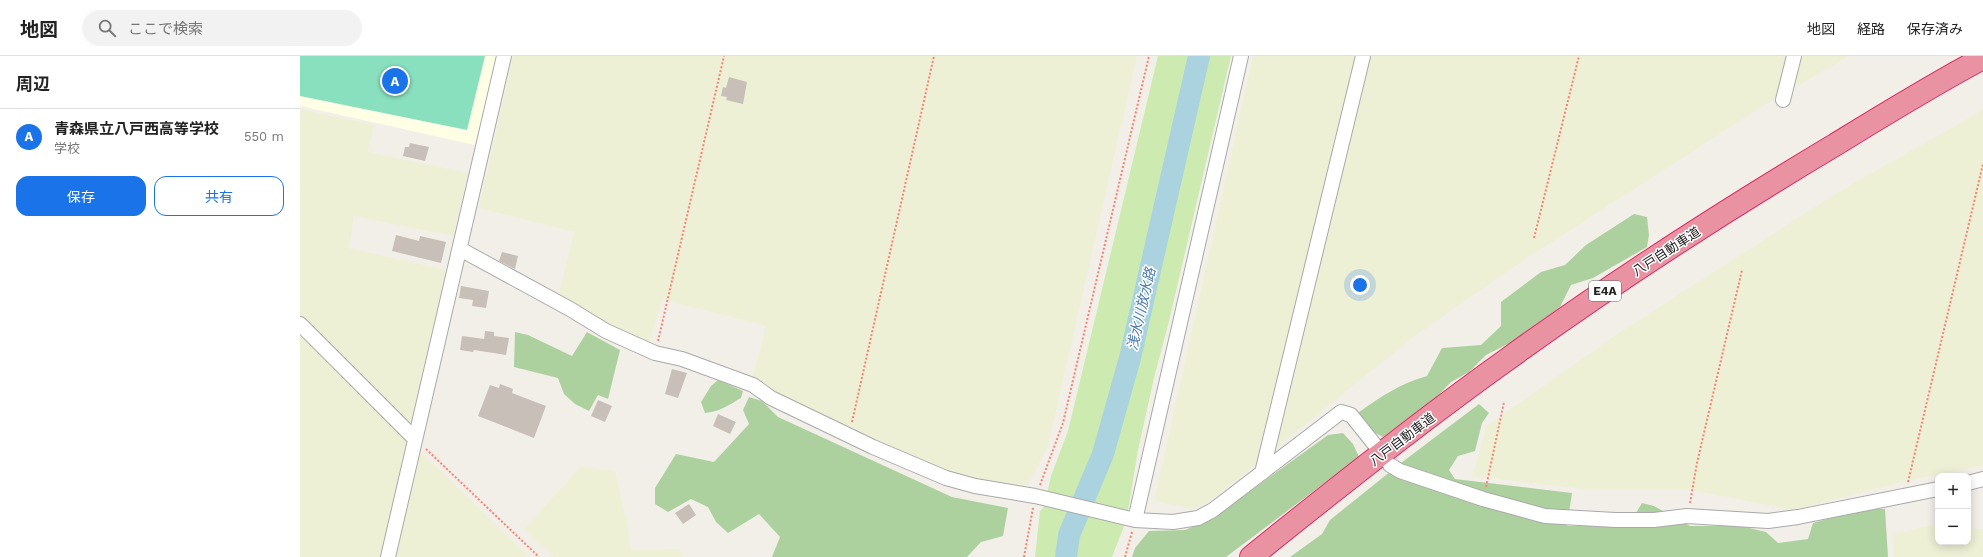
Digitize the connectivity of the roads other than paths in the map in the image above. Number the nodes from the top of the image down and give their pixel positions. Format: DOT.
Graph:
graph roads {
  1 [pos="504,56"];
  2 [pos="1241,56"];
  3 [pos="1364,56"];
  4 [pos="1794,56"];
  5 [pos="1983,58"];
  6 [pos="1983,67"];
  7 [pos="1783,100"];
  8 [pos="460,249"];
  9 [pos="300,324"];
  10 [pos="415,439"];
  11 [pos="1375,445"];
  12 [pos="1390,465"];
  13 [pos="1262,473"];
  14 [pos="1983,479"];
  15 [pos="1971,482"];
  16 [pos="1935,490"];
  17 [pos="1135,520"];
  18 [pos="388,557"];
  19 [pos="1251,557"];
  20 [pos="1265,557"];
  1 -- 8 [label="street"];
  2 -- 17 [label="street"];
  3 -- 13 [label="street"];
  4 -- 7 [label="street"];
  5 -- 19 [label="highway, 八戸自動車道 / E4A"];
  6 -- 20 [label="highway, 八戸自動車道 / E4A"];
  8 -- 10 [label="street"];
  8 -- 17 [label="street"];
  9 -- 10 [label="street"];
  10 -- 18 [label="street"];
  11 -- 13 [label="street"];
  12 -- 16 [label="street"];
  13 -- 17 [label="street"];
  14 -- 15 [label="street"];
}
